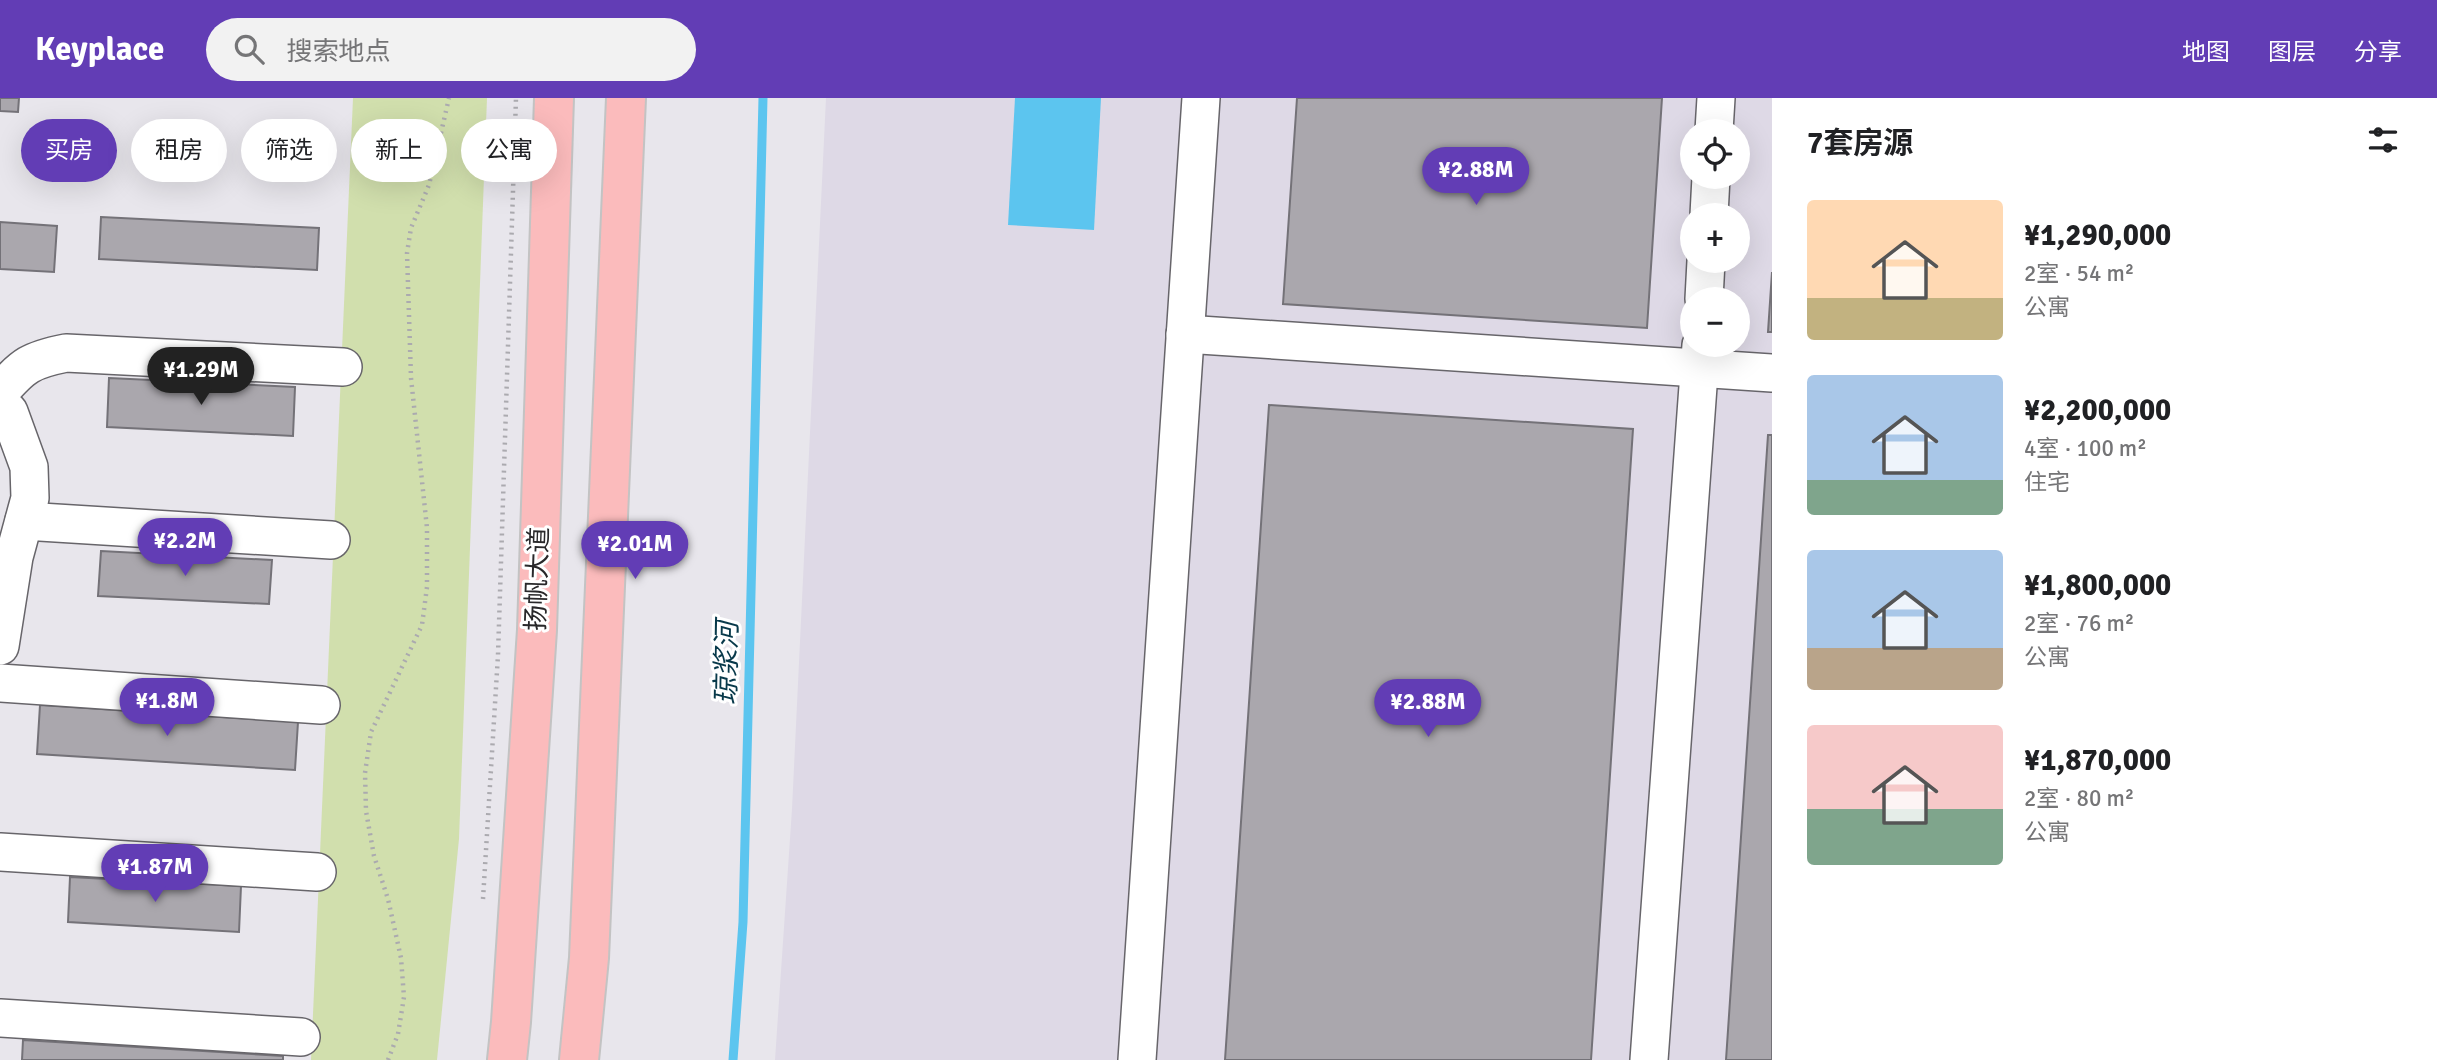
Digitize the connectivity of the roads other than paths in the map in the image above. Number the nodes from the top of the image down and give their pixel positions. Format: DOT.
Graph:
graph roads {
  1 [pos="554,98"];
  2 [pos="626,98"];
  3 [pos="1200,98"];
  4 [pos="1716,98"];
  5 [pos="1715,119"];
  6 [pos="1185,334"];
  7 [pos="1680,355"];
  8 [pos="1700,357"];
  9 [pos="1704,357"];
  10 [pos="344,367"];
  11 [pos="1772,373"];
  12 [pos="3,411"];
  13 [pos="24,521"];
  14 [pos="331,540"];
  15 [pos="7,557"];
  16 [pos="1,634"];
  17 [pos="0,683"];
  18 [pos="321,705"];
  19 [pos="0,852"];
  20 [pos="317,872"];
  21 [pos="0,1018"];
  22 [pos="301,1037"];
  23 [pos="507,1060"];
  24 [pos="579,1060"];
  25 [pos="1137,1060"];
  26 [pos="1649,1060"];
  1 -- 23 [label="main road, 扬帆大道"];
  2 -- 24 [label="main road"];
  3 -- 6 [label="lane"];
  4 -- 5 [label="lane"];
  6 -- 7 [label="lane"];
  6 -- 25 [label="lane"];
  8 -- 26 [label="lane"];
  9 -- 11 [label="lane"];
  10 -- 12 [label="lane"];
  12 -- 13 [label="lane"];
  13 -- 14 [label="lane"];
  13 -- 15 [label="lane"];
  15 -- 16 [label="lane"];
  17 -- 18 [label="lane"];
  19 -- 20 [label="lane"];
  21 -- 22 [label="lane"];
}
